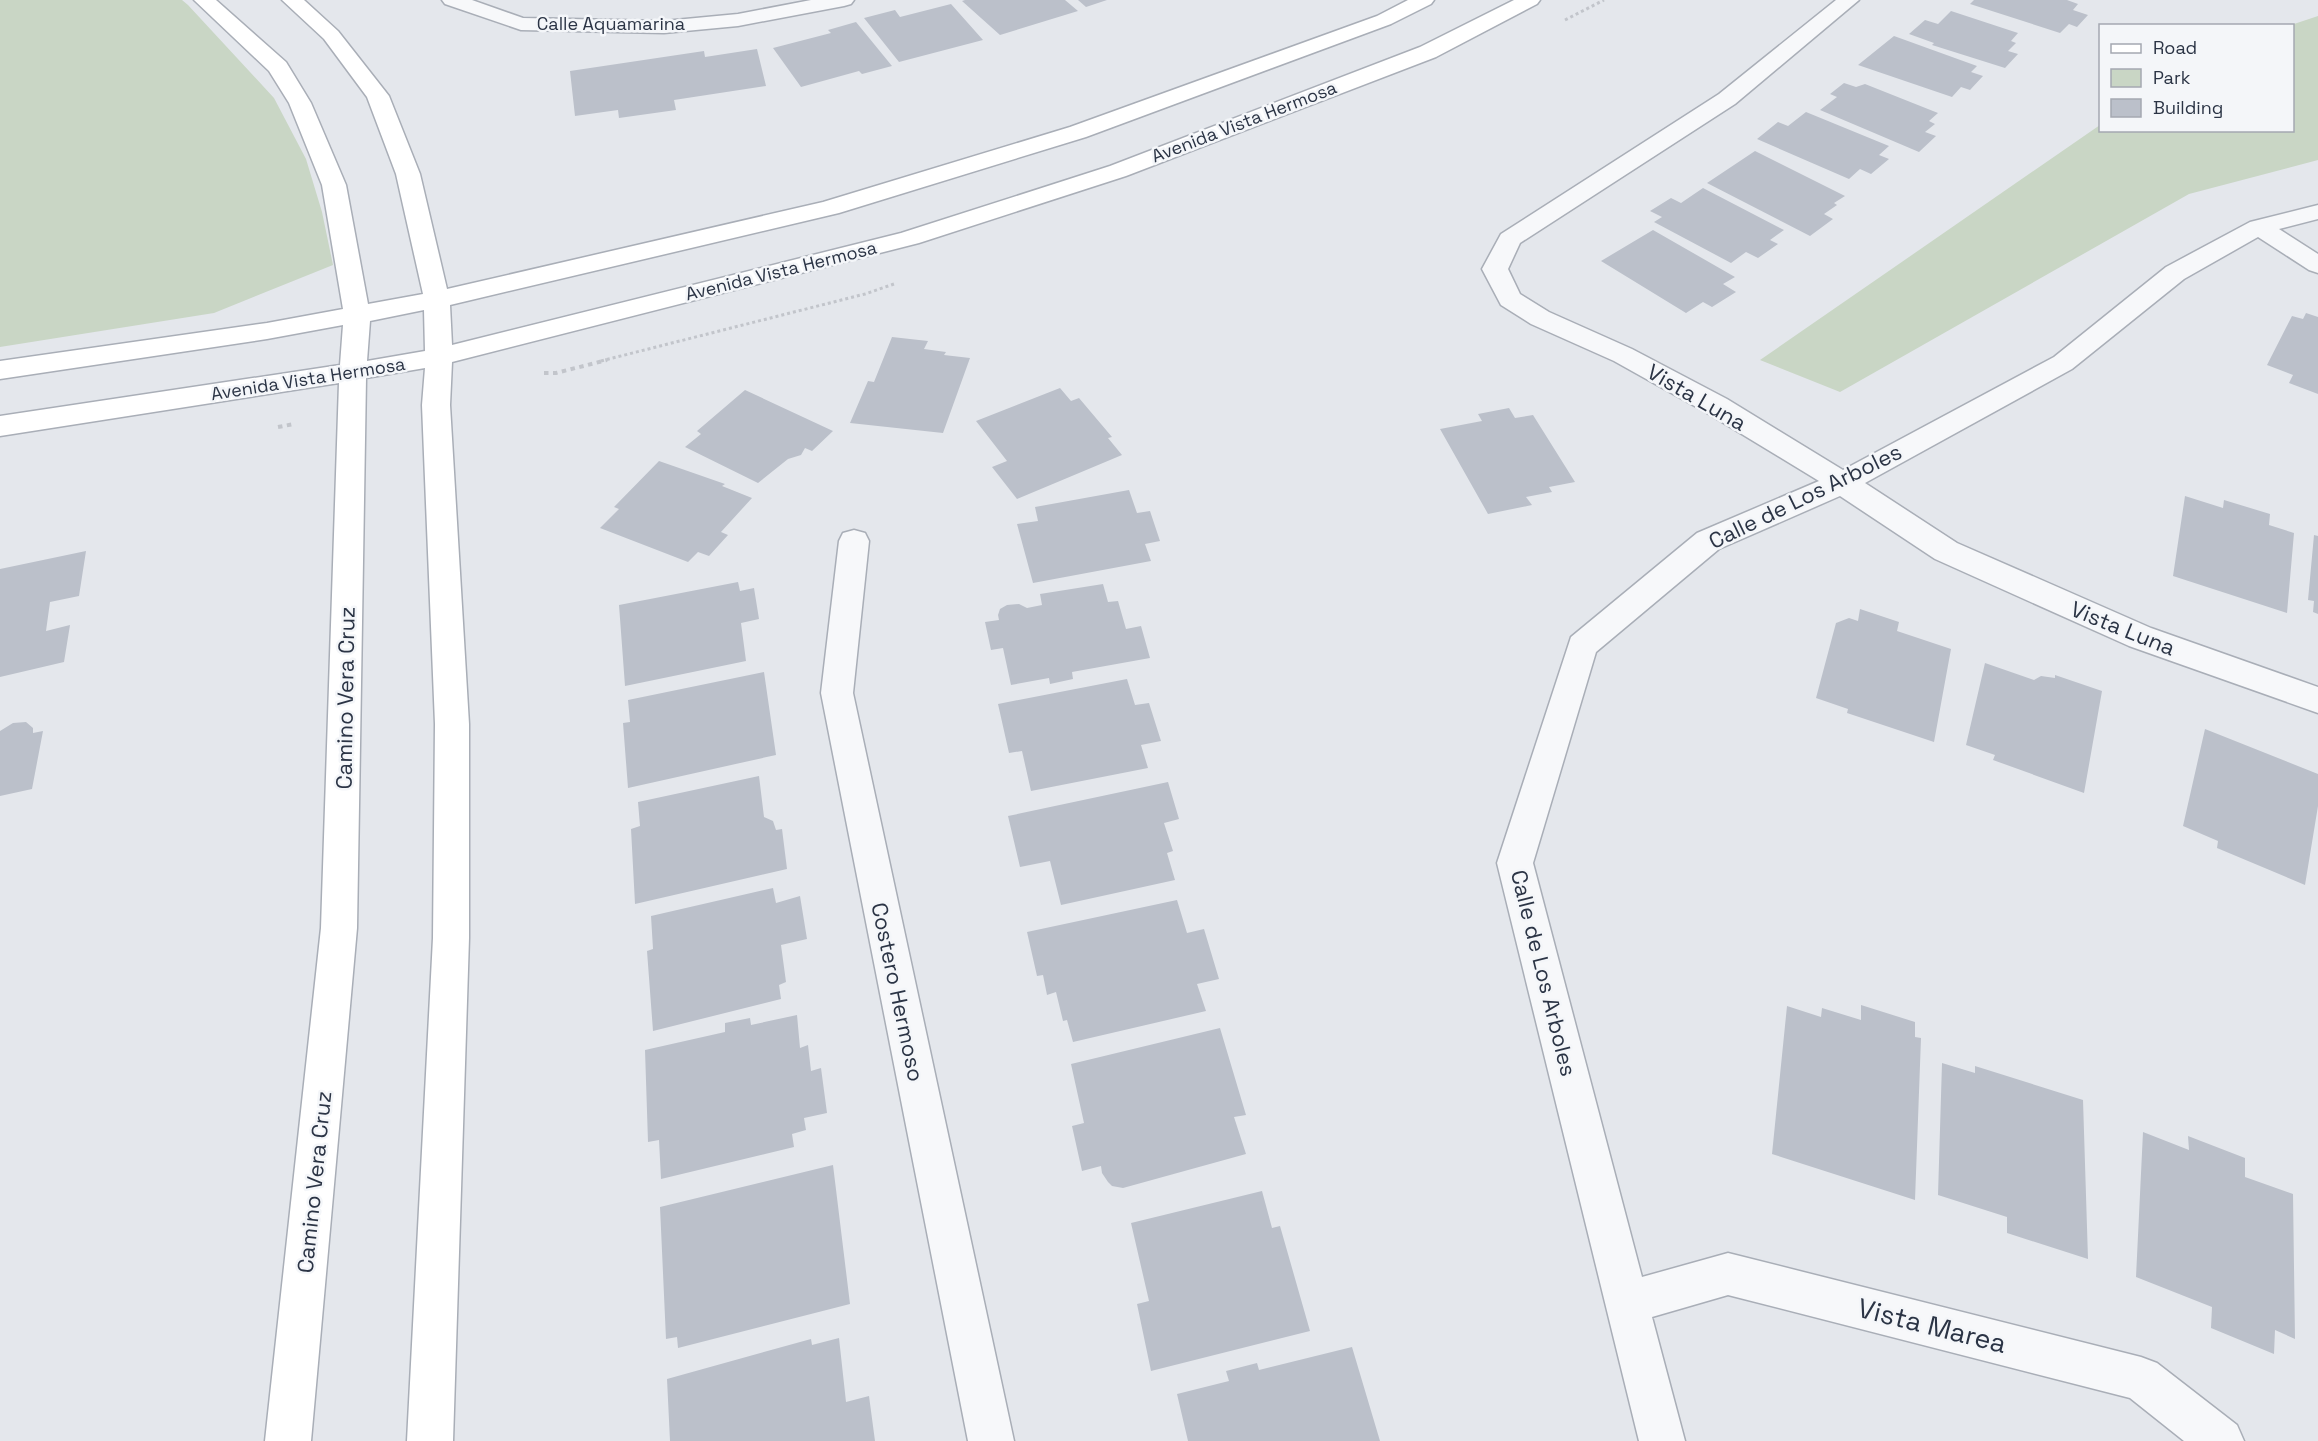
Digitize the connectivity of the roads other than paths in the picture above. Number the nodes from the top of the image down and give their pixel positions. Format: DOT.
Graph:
graph roads {
  1 [pos="204,0"];
  2 [pos="292,0"];
  3 [pos="452,0"];
  4 [pos="844,0"];
  5 [pos="1424,0"];
  6 [pos="1530,0"];
  7 [pos="1849,0"];
  8 [pos="676,2"];
  9 [pos="664,27"];
  10 [pos="2318,212"];
  11 [pos="2259,227"];
  12 [pos="2318,265"];
  13 [pos="437,300"];
  14 [pos="357,314"];
  15 [pos="439,357"];
  16 [pos="0,370"];
  17 [pos="353,372"];
  18 [pos="0,426"];
  19 [pos="1842,483"];
  20 [pos="854,541"];
  21 [pos="2318,700"];
  22 [pos="1626,1302"];
  23 [pos="288,1441"];
  24 [pos="430,1441"];
  25 [pos="991,1441"];
  26 [pos="1662,1441"];
  27 [pos="2221,1441"];
  1 -- 14 [label="main road, Camino Vera Cruz"];
  2 -- 13 [label="main road"];
  3 -- 9 [label="street, Calle Aquamarina"];
  4 -- 9 [label="street, Calle Aquamarina"];
  5 -- 13 [label="main road"];
  6 -- 15 [label="main road, Avenida Vista Hermosa"];
  7 -- 19 [label="street, Vista Luna"];
  8 -- 9 [label="street"];
  10 -- 11 [label="street, Calle de Los Arboles"];
  11 -- 12 [label="street"];
  11 -- 19 [label="street, Calle de Los Arboles"];
  13 -- 14 [label="main road"];
  13 -- 15 [label="main road"];
  14 -- 16 [label="main road"];
  14 -- 17 [label="main road, Camino Vera Cruz"];
  15 -- 17 [label="main road, Avenida Vista Hermosa"];
  15 -- 24 [label="main road"];
  17 -- 18 [label="main road, Avenida Vista Hermosa"];
  17 -- 23 [label="main road, Camino Vera Cruz"];
  19 -- 21 [label="street, Vista Luna"];
  19 -- 22 [label="street, Calle de Los Arboles"];
  20 -- 25 [label="street, Costero Hermoso"];
  22 -- 26 [label="street, Calle de Los Arboles"];
  22 -- 27 [label="street, Vista Marea"];
}
